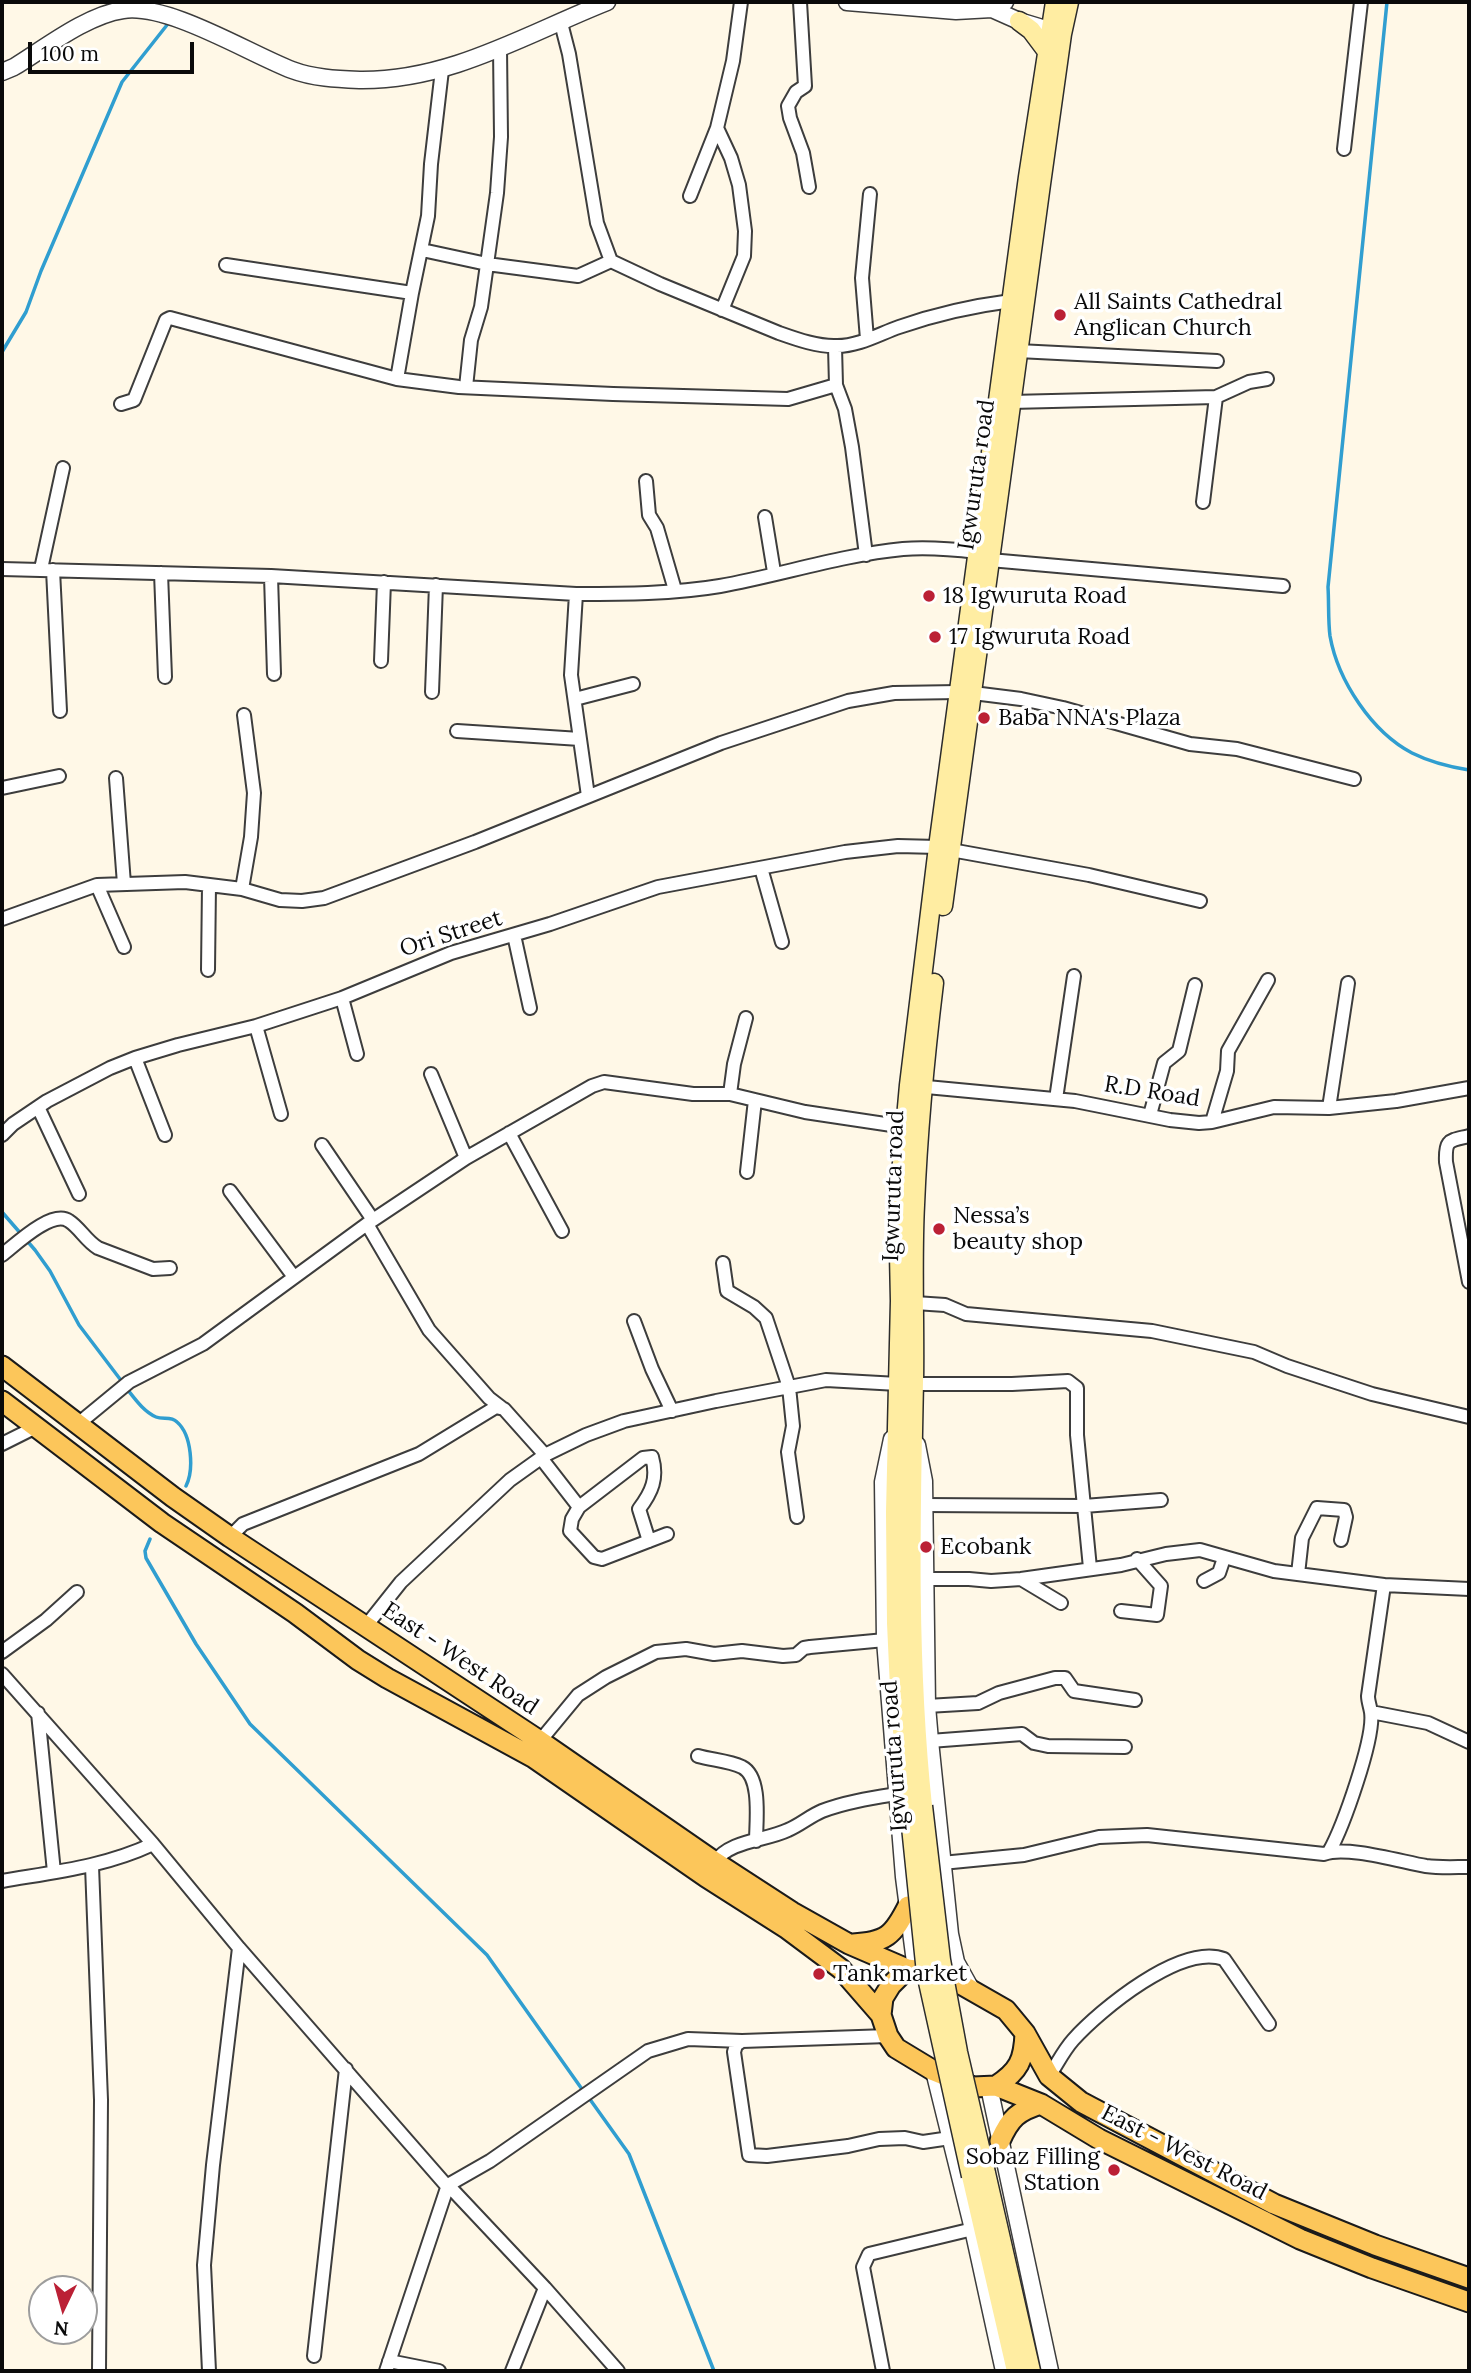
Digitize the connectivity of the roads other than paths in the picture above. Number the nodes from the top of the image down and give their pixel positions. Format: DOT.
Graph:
graph roads {
  1 [pos="607,2"];
  2 [pos="741,2"];
  3 [pos="800,2"];
  4 [pos="847,2"];
  5 [pos="1361,2"];
  6 [pos="1062,3"];
  7 [pos="999,5"];
  8 [pos="1019,21"];
  9 [pos="561,23"];
  10 [pos="1056,33"];
  11 [pos="500,48"];
  12 [pos="1046,50"];
  13 [pos="442,70"];
  14 [pos="2,72"];
  15 [pos="717,128"];
  16 [pos="1344,149"];
  17 [pos="809,187"];
  18 [pos="870,194"];
  19 [pos="690,197"];
  20 [pos="422,250"];
  21 [pos="611,261"];
  22 [pos="226,264"];
  23 [pos="487,264"];
  24 [pos="412,293"];
  25 [pos="1011,301"];
  26 [pos="722,310"];
  27 [pos="867,339"];
  28 [pos="835,347"];
  29 [pos="1018,351"];
  30 [pos="1217,361"];
  31 [pos="397,379"];
  32 [pos="1267,379"];
  33 [pos="836,385"];
  34 [pos="466,387"];
  35 [pos="1216,397"];
  36 [pos="1012,402"];
  37 [pos="121,404"];
  38 [pos="63,468"];
  39 [pos="646,481"];
  40 [pos="1203,502"];
  41 [pos="765,517"];
  42 [pos="866,555"];
  43 [pos="984,556"];
  44 [pos="2,569"];
  45 [pos="47,569"];
  46 [pos="774,572"];
  47 [pos="161,573"];
  48 [pos="271,576"];
  49 [pos="384,582"];
  50 [pos="436,585"];
  51 [pos="1283,586"];
  52 [pos="675,590"];
  53 [pos="576,594"];
  54 [pos="381,662"];
  55 [pos="274,674"];
  56 [pos="165,677"];
  57 [pos="633,684"];
  58 [pos="432,692"];
  59 [pos="966,693"];
  60 [pos="575,699"];
  61 [pos="60,711"];
  62 [pos="244,715"];
  63 [pos="457,731"];
  64 [pos="580,739"];
  65 [pos="59,776"];
  66 [pos="116,778"];
  67 [pos="1354,779"];
  68 [pos="2,788"];
  69 [pos="588,796"];
  70 [pos="944,849"];
  71 [pos="761,868"];
  72 [pos="124,884"];
  73 [pos="97,885"];
  74 [pos="209,885"];
  75 [pos="242,889"];
  76 [pos="1200,901"];
  77 [pos="2,919"];
  78 [pos="514,935"];
  79 [pos="782,942"];
  80 [pos="124,947"];
  81 [pos="208,970"];
  82 [pos="1074,976"];
  83 [pos="1268,981"];
  84 [pos="1348,983"];
  85 [pos="1195,985"];
  86 [pos="342,998"];
  87 [pos="530,1008"];
  88 [pos="746,1018"];
  89 [pos="256,1026"];
  90 [pos="357,1054"];
  91 [pos="135,1058"];
  92 [pos="431,1074"];
  93 [pos="916,1086"];
  94 [pos="1469,1088"];
  95 [pos="730,1094"];
  96 [pos="1056,1099"];
  97 [pos="755,1100"];
  98 [pos="38,1107"];
  99 [pos="1329,1108"];
  100 [pos="281,1114"];
  101 [pos="1150,1115"];
  102 [pos="1212,1122"];
  103 [pos="905,1127"];
  104 [pos="509,1133"];
  105 [pos="2,1135"];
  106 [pos="165,1135"];
  107 [pos="1469,1136"];
  108 [pos="322,1145"];
  109 [pos="466,1158"];
  110 [pos="747,1172"];
  111 [pos="230,1191"];
  112 [pos="79,1194"];
  113 [pos="370,1222"];
  114 [pos="562,1231"];
  115 [pos="2,1255"];
  116 [pos="723,1263"];
  117 [pos="170,1268"];
  118 [pos="294,1277"];
  119 [pos="1469,1282"];
  120 [pos="915,1303"];
  121 [pos="634,1321"];
  122 [pos="2,1366"];
  123 [pos="906,1384"];
  124 [pos="789,1387"];
  125 [pos="2,1401"];
  126 [pos="502,1408"];
  127 [pos="672,1411"];
  128 [pos="1469,1417"];
  129 [pos="905,1423"];
  130 [pos="78,1424"];
  131 [pos="36,1427"];
  132 [pos="2,1444"];
  133 [pos="543,1457"];
  134 [pos="1161,1500"];
  135 [pos="924,1505"];
  136 [pos="1084,1506"];
  137 [pos="579,1507"];
  138 [pos="797,1517"];
  139 [pos="667,1534"];
  140 [pos="230,1537"];
  141 [pos="1341,1540"];
  142 [pos="649,1541"];
  143 [pos="1224,1558"];
  144 [pos="1137,1559"];
  145 [pos="1090,1568"];
  146 [pos="1298,1574"];
  147 [pos="925,1579"];
  148 [pos="1021,1579"];
  149 [pos="1204,1581"];
  150 [pos="1384,1585"];
  151 [pos="1469,1589"];
  152 [pos="77,1592"];
  153 [pos="1061,1603"];
  154 [pos="1121,1611"];
  155 [pos="366,1626"];
  156 [pos="885,1640"];
  157 [pos="2,1651"];
  158 [pos="2,1674"];
  159 [pos="1135,1700"];
  160 [pos="927,1706"];
  161 [pos="1371,1712"];
  162 [pos="38,1713"];
  163 [pos="540,1741"];
  164 [pos="930,1741"];
  165 [pos="1469,1742"];
  166 [pos="1125,1747"];
  167 [pos="698,1756"];
  168 [pos="910,1802"];
  169 [pos="632,1815"];
  170 [pos="756,1841"];
  171 [pos="153,1844"];
  172 [pos="1329,1852"];
  173 [pos="715,1862"];
  174 [pos="942,1863"];
  175 [pos="92,1866"];
  176 [pos="1469,1867"];
  177 [pos="54,1872"];
  178 [pos="2,1881"];
  179 [pos="908,1906"];
  180 [pos="849,1944"];
  181 [pos="239,1948"];
  182 [pos="911,1970"];
  183 [pos="971,1989"];
  184 [pos="881,2015"];
  185 [pos="1269,2024"];
  186 [pos="1025,2033"];
  187 [pos="888,2036"];
  188 [pos="742,2041"];
  189 [pos="346,2069"];
  190 [pos="934,2071"];
  191 [pos="1049,2076"];
  192 [pos="993,2087"];
  193 [pos="1041,2104"];
  194 [pos="950,2138"];
  195 [pos="1000,2141"];
  196 [pos="978,2174"];
  197 [pos="448,2185"];
  198 [pos="1275,2204"];
  199 [pos="1268,2223"];
  200 [pos="972,2229"];
  201 [pos="1469,2278"];
  202 [pos="545,2288"];
  203 [pos="1469,2302"];
  204 [pos="314,2356"];
  205 [pos="387,2366"];
  206 [pos="99,2371"];
  207 [pos="209,2371"];
  208 [pos="439,2371"];
  209 [pos="512,2371"];
  210 [pos="618,2371"];
  211 [pos="883,2371"];
  212 [pos="1004,2371"];
  213 [pos="1016,2371"];
  214 [pos="1031,2371"];
  215 [pos="1050,2371"];
  1 -- 9 [label="street"];
  2 -- 15 [label="street"];
  3 -- 17 [label="street"];
  4 -- 7 [label="street"];
  5 -- 16 [label="street"];
  6 -- 10 [label="main road, Igwuruta road"];
  7 -- 8 [label="street"];
  8 -- 10 [label="street"];
  8 -- 12 [label="main road"];
  9 -- 11 [label="street"];
  9 -- 21 [label="street"];
  10 -- 12 [label="main road, Igwuruta road"];
  10 -- 29 [label="main road, Igwuruta road"];
  11 -- 13 [label="street"];
  11 -- 23 [label="street"];
  12 -- 25 [label="main road, Igwuruta road"];
  13 -- 14 [label="street"];
  13 -- 20 [label="street"];
  15 -- 19 [label="street"];
  15 -- 26 [label="street"];
  18 -- 27 [label="street"];
  20 -- 23 [label="street"];
  20 -- 24 [label="street"];
  21 -- 23 [label="street"];
  21 -- 26 [label="street"];
  22 -- 24 [label="street"];
  23 -- 34 [label="street"];
  24 -- 31 [label="street"];
  25 -- 27 [label="street"];
  25 -- 43 [label="main road, Igwuruta road"];
  26 -- 28 [label="street"];
  27 -- 28 [label="street"];
  28 -- 33 [label="street"];
  29 -- 30 [label="street"];
  29 -- 36 [label="main road, Igwuruta road"];
  31 -- 34 [label="street"];
  31 -- 37 [label="street"];
  32 -- 35 [label="street"];
  33 -- 34 [label="street"];
  33 -- 42 [label="street"];
  35 -- 36 [label="street"];
  35 -- 40 [label="street"];
  36 -- 43 [label="main road, Igwuruta road"];
  38 -- 45 [label="street"];
  39 -- 52 [label="street"];
  41 -- 46 [label="street"];
  42 -- 43 [label="street"];
  42 -- 46 [label="street"];
  43 -- 51 [label="street"];
  43 -- 59 [label="main road, Igwuruta road"];
  44 -- 45 [label="street"];
  45 -- 47 [label="street"];
  45 -- 61 [label="street"];
  46 -- 52 [label="street"];
  47 -- 48 [label="street"];
  47 -- 56 [label="street"];
  48 -- 49 [label="street"];
  48 -- 55 [label="street"];
  49 -- 50 [label="street"];
  49 -- 54 [label="street"];
  50 -- 53 [label="street"];
  50 -- 58 [label="street"];
  52 -- 53 [label="street"];
  53 -- 60 [label="street"];
  57 -- 60 [label="street"];
  59 -- 67 [label="street"];
  59 -- 69 [label="street"];
  59 -- 70 [label="main road, Igwuruta road"];
  60 -- 64 [label="street"];
  62 -- 75 [label="street"];
  63 -- 64 [label="street"];
  64 -- 69 [label="street"];
  65 -- 68 [label="street"];
  66 -- 72 [label="street"];
  69 -- 75 [label="street"];
  70 -- 71 [label="street, Ori Street"];
  70 -- 76 [label="street, Ori Street"];
  70 -- 93 [label="main road, Igwuruta road"];
  71 -- 78 [label="street, Ori Street"];
  71 -- 79 [label="street"];
  72 -- 73 [label="street"];
  72 -- 74 [label="street"];
  73 -- 77 [label="street"];
  73 -- 80 [label="street"];
  74 -- 75 [label="street"];
  74 -- 81 [label="street"];
  78 -- 86 [label="street, Ori Street"];
  78 -- 87 [label="street"];
  82 -- 96 [label="street"];
  83 -- 102 [label="street"];
  84 -- 99 [label="street"];
  85 -- 101 [label="street"];
  86 -- 89 [label="street, Ori Street"];
  86 -- 90 [label="street"];
  88 -- 95 [label="street"];
  89 -- 91 [label="street, Ori Street"];
  89 -- 100 [label="street"];
  91 -- 98 [label="street, Ori Street"];
  91 -- 106 [label="street"];
  92 -- 109 [label="street"];
  93 -- 96 [label="street, R.D Road"];
  93 -- 103 [label="main road, Igwuruta road"];
  93 -- 120 [label="main road, Igwuruta road"];
  94 -- 99 [label="street, R.D Road"];
  95 -- 97 [label="street"];
  95 -- 104 [label="street"];
  96 -- 101 [label="street, R.D Road"];
  97 -- 103 [label="street"];
  97 -- 110 [label="street"];
  98 -- 105 [label="street, Ori Street"];
  98 -- 112 [label="street"];
  99 -- 102 [label="street, R.D Road"];
  101 -- 102 [label="street, R.D Road"];
  103 -- 123 [label="main road, Igwuruta road"];
  104 -- 109 [label="street"];
  104 -- 114 [label="street"];
  107 -- 119 [label="street"];
  108 -- 113 [label="street"];
  109 -- 113 [label="street"];
  111 -- 118 [label="street"];
  113 -- 118 [label="street"];
  113 -- 126 [label="street"];
  115 -- 117 [label="street"];
  116 -- 124 [label="street"];
  118 -- 130 [label="street"];
  120 -- 123 [label="main road, Igwuruta road"];
  120 -- 128 [label="street"];
  121 -- 127 [label="street"];
  122 -- 130 [label="main road, East - West Road"];
  123 -- 124 [label="street"];
  123 -- 129 [label="main road, Igwuruta road"];
  123 -- 136 [label="street"];
  124 -- 127 [label="street"];
  124 -- 138 [label="street"];
  125 -- 131 [label="main road, East - West Road"];
  126 -- 133 [label="street"];
  126 -- 140 [label="street"];
  127 -- 133 [label="street"];
  129 -- 135 [label="street"];
  129 -- 156 [label="street"];
  129 -- 168 [label="main road, Igwuruta road"];
  130 -- 140 [label="main road, East - West Road"];
  131 -- 132 [label="street"];
  131 -- 169 [label="main road, East - West Road"];
  133 -- 137 [label="street"];
  133 -- 155 [label="street"];
  134 -- 136 [label="street"];
  135 -- 136 [label="street"];
  135 -- 147 [label="street"];
  136 -- 145 [label="street"];
  137 -- 142 [label="street"];
  137 -- 142 [label="street"];
  139 -- 142 [label="street"];
  140 -- 155 [label="main road, East - West Road"];
  141 -- 146 [label="street"];
  143 -- 144 [label="street"];
  143 -- 146 [label="street"];
  143 -- 149 [label="street"];
  144 -- 145 [label="street"];
  144 -- 154 [label="street"];
  145 -- 148 [label="street"];
  146 -- 150 [label="street"];
  147 -- 148 [label="street"];
  147 -- 160 [label="street"];
  148 -- 153 [label="street"];
  150 -- 151 [label="street"];
  150 -- 161 [label="street"];
  152 -- 157 [label="street"];
  155 -- 163 [label="main road, East - West Road"];
  156 -- 163 [label="street"];
  156 -- 168 [label="street"];
  158 -- 162 [label="street"];
  159 -- 160 [label="street"];
  160 -- 164 [label="street"];
  161 -- 165 [label="street"];
  161 -- 172 [label="street"];
  162 -- 171 [label="street"];
  162 -- 177 [label="street"];
  163 -- 169 [label="main road, East - West Road"];
  164 -- 166 [label="street"];
  164 -- 174 [label="street"];
  167 -- 170 [label="street"];
  168 -- 170 [label="street"];
  168 -- 179 [label="street"];
  168 -- 196 [label="main road, Igwuruta road, bridge"];
  169 -- 173 [label="main road, East - West Road"];
  169 -- 184 [label="main road, East - West Road"];
  170 -- 173 [label="street"];
  171 -- 175 [label="street"];
  171 -- 181 [label="street"];
  172 -- 174 [label="street"];
  172 -- 176 [label="street"];
  173 -- 180 [label="main road, East - West Road"];
  174 -- 183 [label="street"];
  175 -- 177 [label="street"];
  175 -- 206 [label="street"];
  177 -- 178 [label="street"];
  179 -- 180 [label="main road"];
  179 -- 182 [label="street"];
  180 -- 182 [label="main road, East - West Road"];
  181 -- 189 [label="street"];
  181 -- 207 [label="street"];
  182 -- 183 [label="main road"];
  182 -- 184 [label="main road"];
  183 -- 186 [label="main road"];
  184 -- 187 [label="main road"];
  185 -- 191 [label="street"];
  186 -- 191 [label="main road, East - West Road"];
  186 -- 192 [label="main road"];
  187 -- 188 [label="street"];
  187 -- 190 [label="main road, East - West Road"];
  188 -- 194 [label="street"];
  188 -- 197 [label="street"];
  189 -- 197 [label="street"];
  189 -- 204 [label="street"];
  190 -- 192 [label="main road, East - West Road"];
  190 -- 194 [label="street"];
  191 -- 198 [label="main road, East - West Road"];
  192 -- 193 [label="main road, East - West Road"];
  192 -- 195 [label="street"];
  193 -- 195 [label="main road"];
  193 -- 199 [label="main road, East - West Road"];
  194 -- 200 [label="street"];
  195 -- 215 [label="street"];
  196 -- 213 [label="main road, Igwuruta road"];
  196 -- 214 [label="main road, Igwuruta road"];
  197 -- 202 [label="street"];
  197 -- 205 [label="street"];
  198 -- 199 [label="main road"];
  198 -- 201 [label="main road, East - West Road"];
  199 -- 203 [label="main road, East - West Road"];
  200 -- 211 [label="street"];
  200 -- 212 [label="street"];
  202 -- 209 [label="street"];
  202 -- 210 [label="street"];
  205 -- 208 [label="street"];
}
